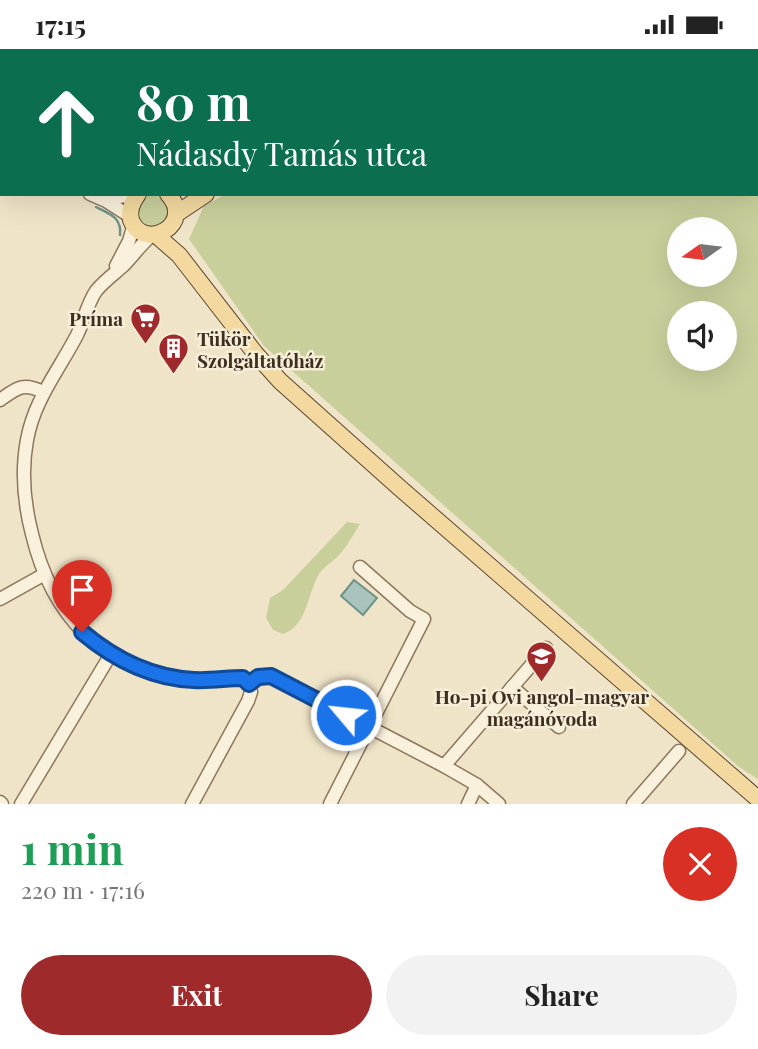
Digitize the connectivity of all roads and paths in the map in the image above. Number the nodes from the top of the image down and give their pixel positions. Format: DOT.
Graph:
graph roads {
  1 [pos="94,196"];
  2 [pos="136,196"];
  3 [pos="170,196"];
  4 [pos="203,196"];
  5 [pos="175,218"];
  6 [pos="132,221"];
  7 [pos="154,235"];
  8 [pos="114,272"];
  9 [pos="220,307"];
  10 [pos="43,392"];
  11 [pos="0,400"];
  12 [pos="360,566"];
  13 [pos="43,575"];
  14 [pos="0,600"];
  15 [pos="546,649"];
  16 [pos="111,654"];
  17 [pos="249,684"];
  18 [pos="512,687"];
  19 [pos="559,727"];
  20 [pos="370,728"];
  21 [pos="679,751"];
  22 [pos="444,767"];
  23 [pos="477,785"];
  24 [pos="758,799"];
  25 [pos="640,802"];
  26 [pos="21,804"];
  27 [pos="192,804"];
  28 [pos="330,804"];
  29 [pos="468,804"];
  30 [pos="499,804"];
  1 -- 6 [label="street"];
  2 -- 6 [label="main road"];
  3 -- 5 [label="main road"];
  4 -- 5 [label="main road"];
  5 -- 7 [label="main road"];
  5 -- 9 [label="main road"];
  6 -- 7 [label="main road"];
  6 -- 8 [label="street"];
  7 -- 8 [label="street"];
  7 -- 9 [label="main road"];
  8 -- 10 [label="street"];
  9 -- 24 [label="main road"];
  10 -- 11 [label="street"];
  10 -- 13 [label="street"];
  12 -- 20 [label="street"];
  13 -- 14 [label="street"];
  13 -- 16 [label="street"];
  15 -- 18 [label="street"];
  16 -- 17 [label="street"];
  16 -- 26 [label="street"];
  17 -- 20 [label="street"];
  17 -- 27 [label="street"];
  18 -- 19 [label="street"];
  18 -- 22 [label="street"];
  20 -- 22 [label="street"];
  20 -- 28 [label="street"];
  21 -- 25 [label="street"];
  22 -- 23 [label="street"];
  23 -- 29 [label="street"];
  23 -- 30 [label="street"];
}
